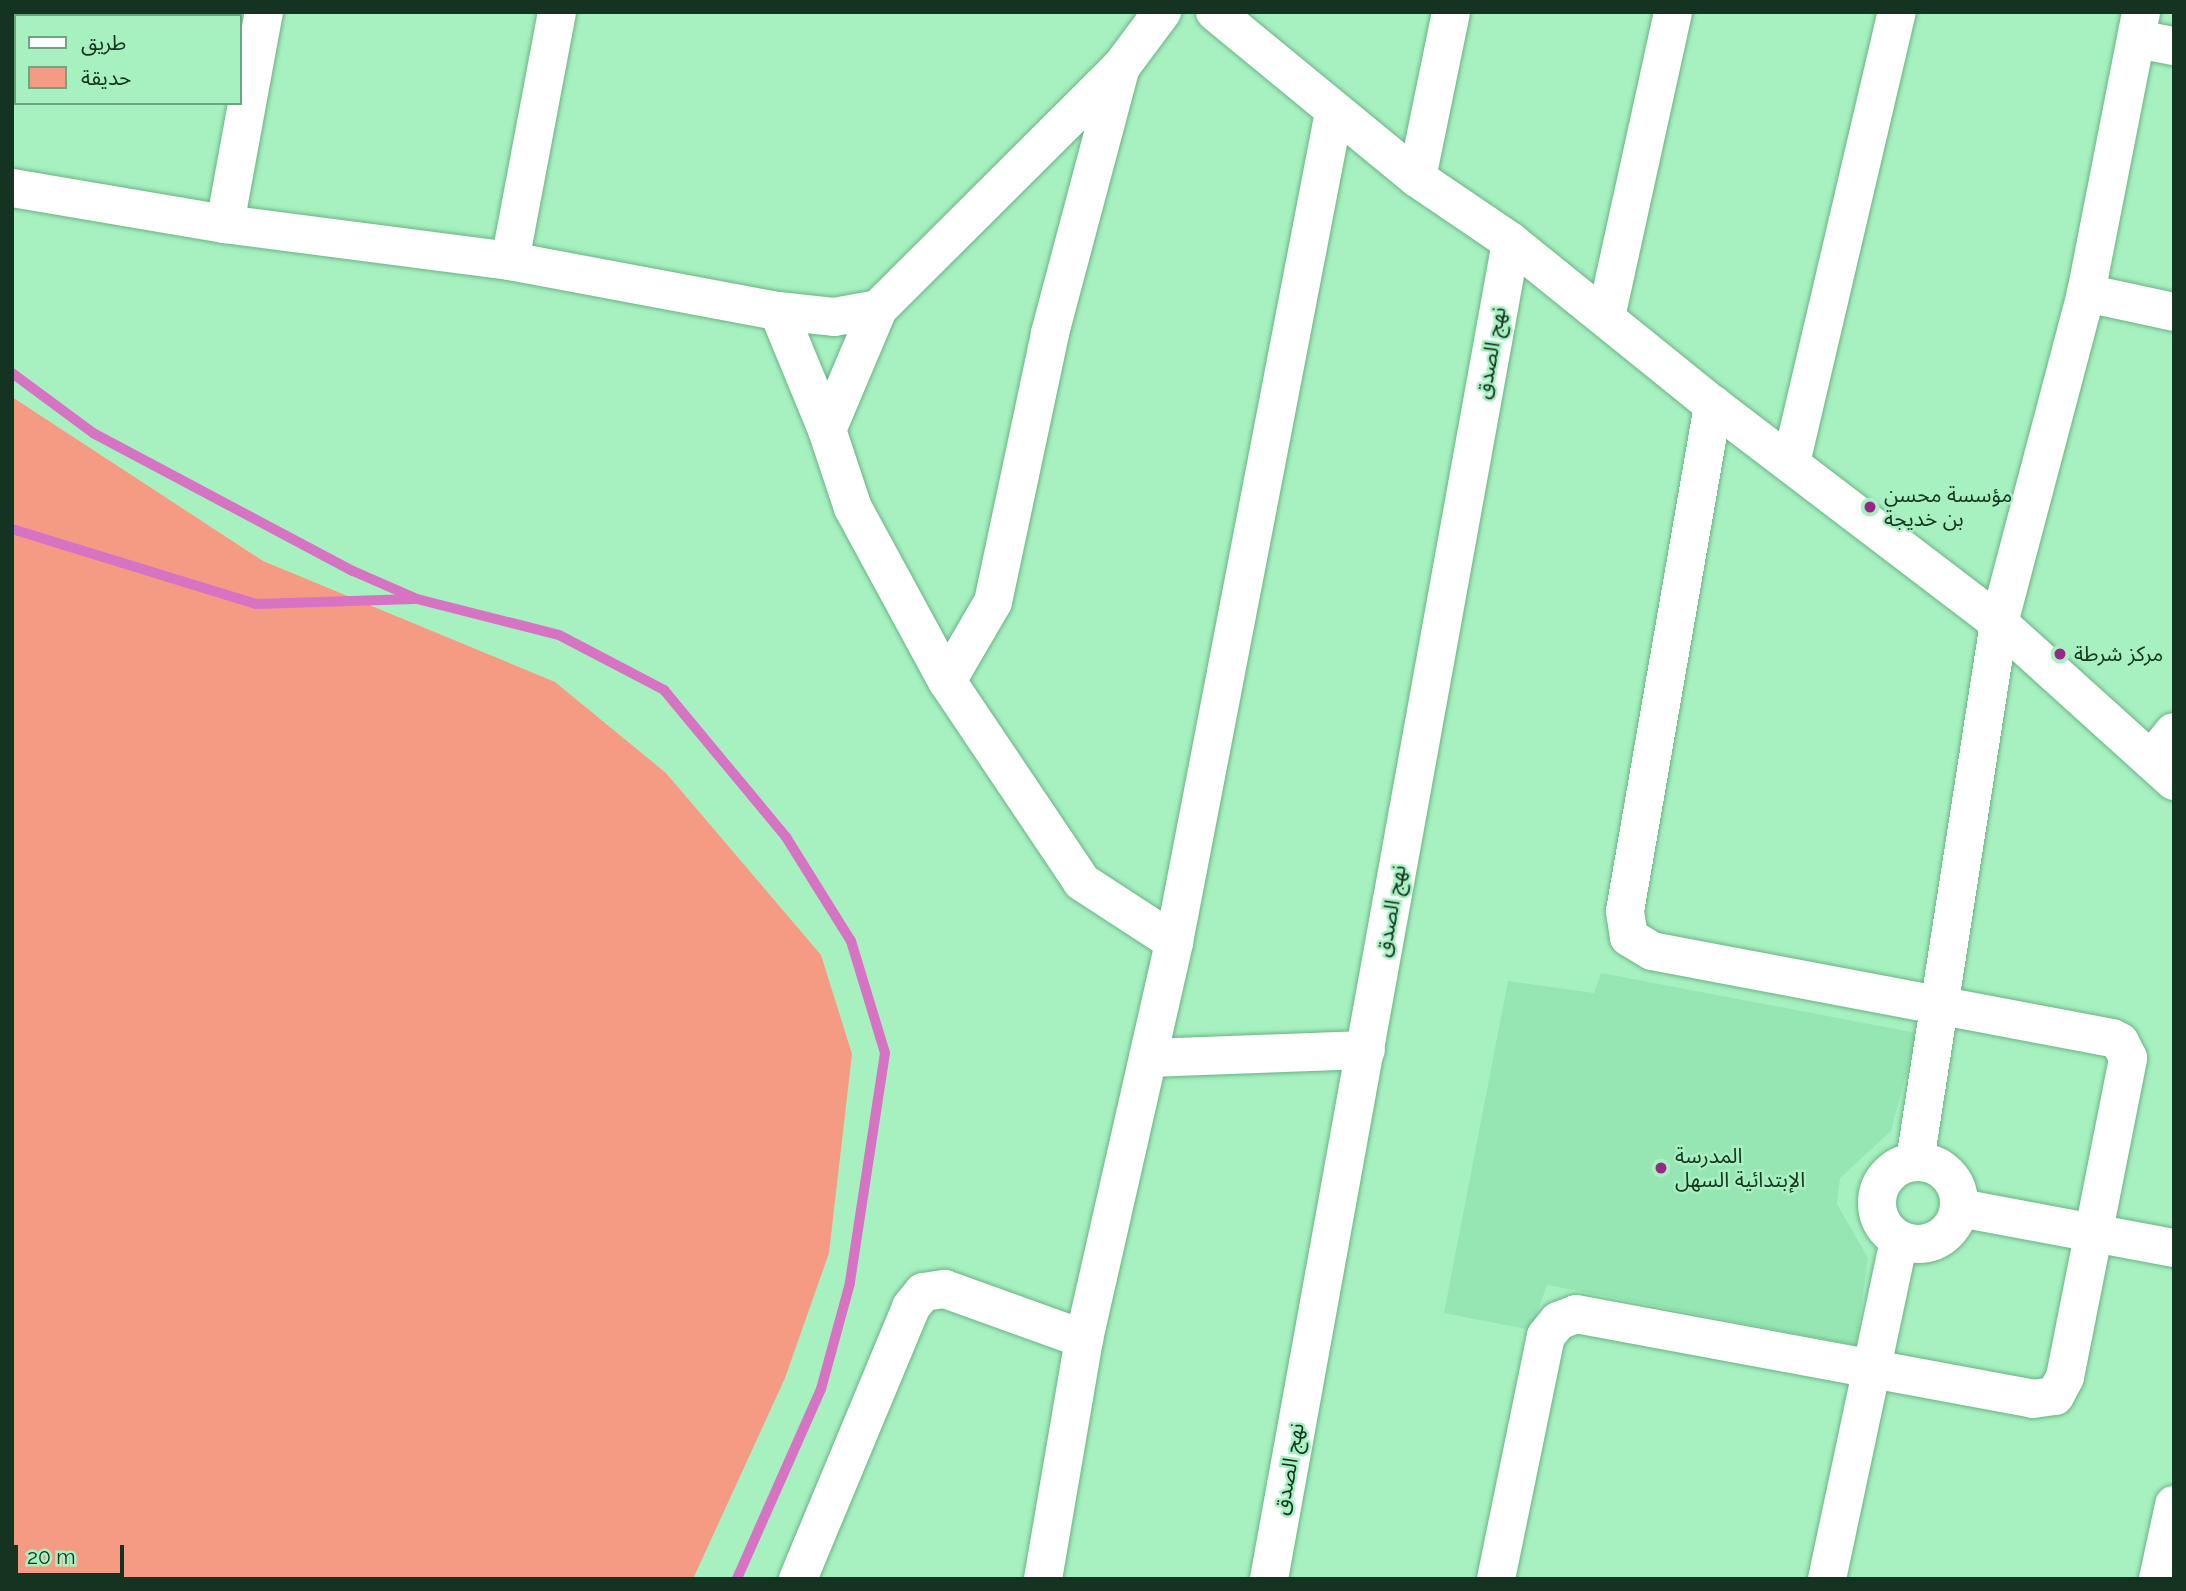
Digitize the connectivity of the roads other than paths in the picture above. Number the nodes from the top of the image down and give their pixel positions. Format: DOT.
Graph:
graph roads {
  1 [pos="264,12"];
  2 [pos="557,12"];
  3 [pos="1162,12"];
  4 [pos="1215,12"];
  5 [pos="1451,12"];
  6 [pos="1673,12"];
  7 [pos="1897,12"];
  8 [pos="2139,26"];
  9 [pos="2174,46"];
  10 [pos="247,51"];
  11 [pos="1121,67"];
  12 [pos="242,90"];
  13 [pos="240,105"];
  14 [pos="1334,112"];
  15 [pos="1417,178"];
  16 [pos="12,188"];
  17 [pos="225,224"];
  18 [pos="1511,242"];
  19 [pos="510,261"];
  20 [pos="2086,293"];
  21 [pos="878,309"];
  22 [pos="778,311"];
  23 [pos="2174,312"];
  24 [pos="1606,317"];
  25 [pos="1713,405"];
  26 [pos="827,430"];
  27 [pos="1791,463"];
  28 [pos="1999,623"];
  29 [pos="947,681"];
  30 [pos="2166,758"];
  31 [pos="1174,942"];
  32 [pos="1940,1005"];
  33 [pos="1366,1050"];
  34 [pos="1148,1058"];
  35 [pos="1915,1161"];
  36 [pos="1960,1208"];
  37 [pos="2093,1233"];
  38 [pos="1899,1241"];
  39 [pos="2174,1248"];
  40 [pos="1084,1339"];
  41 [pos="1872,1368"];
  42 [pos="2174,1505"];
  43 [pos="798,1579"];
  44 [pos="1043,1579"];
  45 [pos="1269,1579"];
  46 [pos="1496,1579"];
  47 [pos="1827,1579"];
  48 [pos="2158,1579"];
  1 -- 10 [label="street"];
  2 -- 19 [label="street"];
  3 -- 11 [label="street"];
  4 -- 14 [label="street"];
  5 -- 15 [label="street"];
  6 -- 24 [label="street"];
  7 -- 27 [label="street"];
  8 -- 9 [label="street"];
  8 -- 20 [label="street"];
  10 -- 12 [label="street"];
  11 -- 21 [label="street"];
  11 -- 29 [label="street"];
  13 -- 17 [label="street"];
  14 -- 15 [label="street"];
  14 -- 31 [label="street"];
  15 -- 18 [label="street"];
  16 -- 17 [label="street"];
  17 -- 19 [label="street"];
  18 -- 24 [label="street"];
  18 -- 33 [label="street, نهج الصدق"];
  19 -- 22 [label="street"];
  20 -- 23 [label="street"];
  20 -- 28 [label="street"];
  21 -- 22 [label="street"];
  21 -- 26 [label="street"];
  22 -- 26 [label="street"];
  24 -- 25 [label="street"];
  25 -- 27 [label="street"];
  25 -- 32 [label="street"];
  26 -- 29 [label="street"];
  27 -- 28 [label="street"];
  28 -- 30 [label="street"];
  28 -- 32 [label="street"];
  29 -- 31 [label="street"];
  31 -- 34 [label="street"];
  32 -- 35 [label="street"];
  32 -- 37 [label="street"];
  33 -- 34 [label="street"];
  33 -- 45 [label="street, نهج الصدق"];
  34 -- 40 [label="street"];
  35 -- 36 [label="street"];
  35 -- 38 [label="street"];
  36 -- 37 [label="street"];
  36 -- 38 [label="street"];
  37 -- 39 [label="street"];
  37 -- 41 [label="street"];
  38 -- 41 [label="street"];
  40 -- 43 [label="street"];
  40 -- 44 [label="street"];
  41 -- 46 [label="street"];
  41 -- 47 [label="street"];
  42 -- 48 [label="street"];
}
